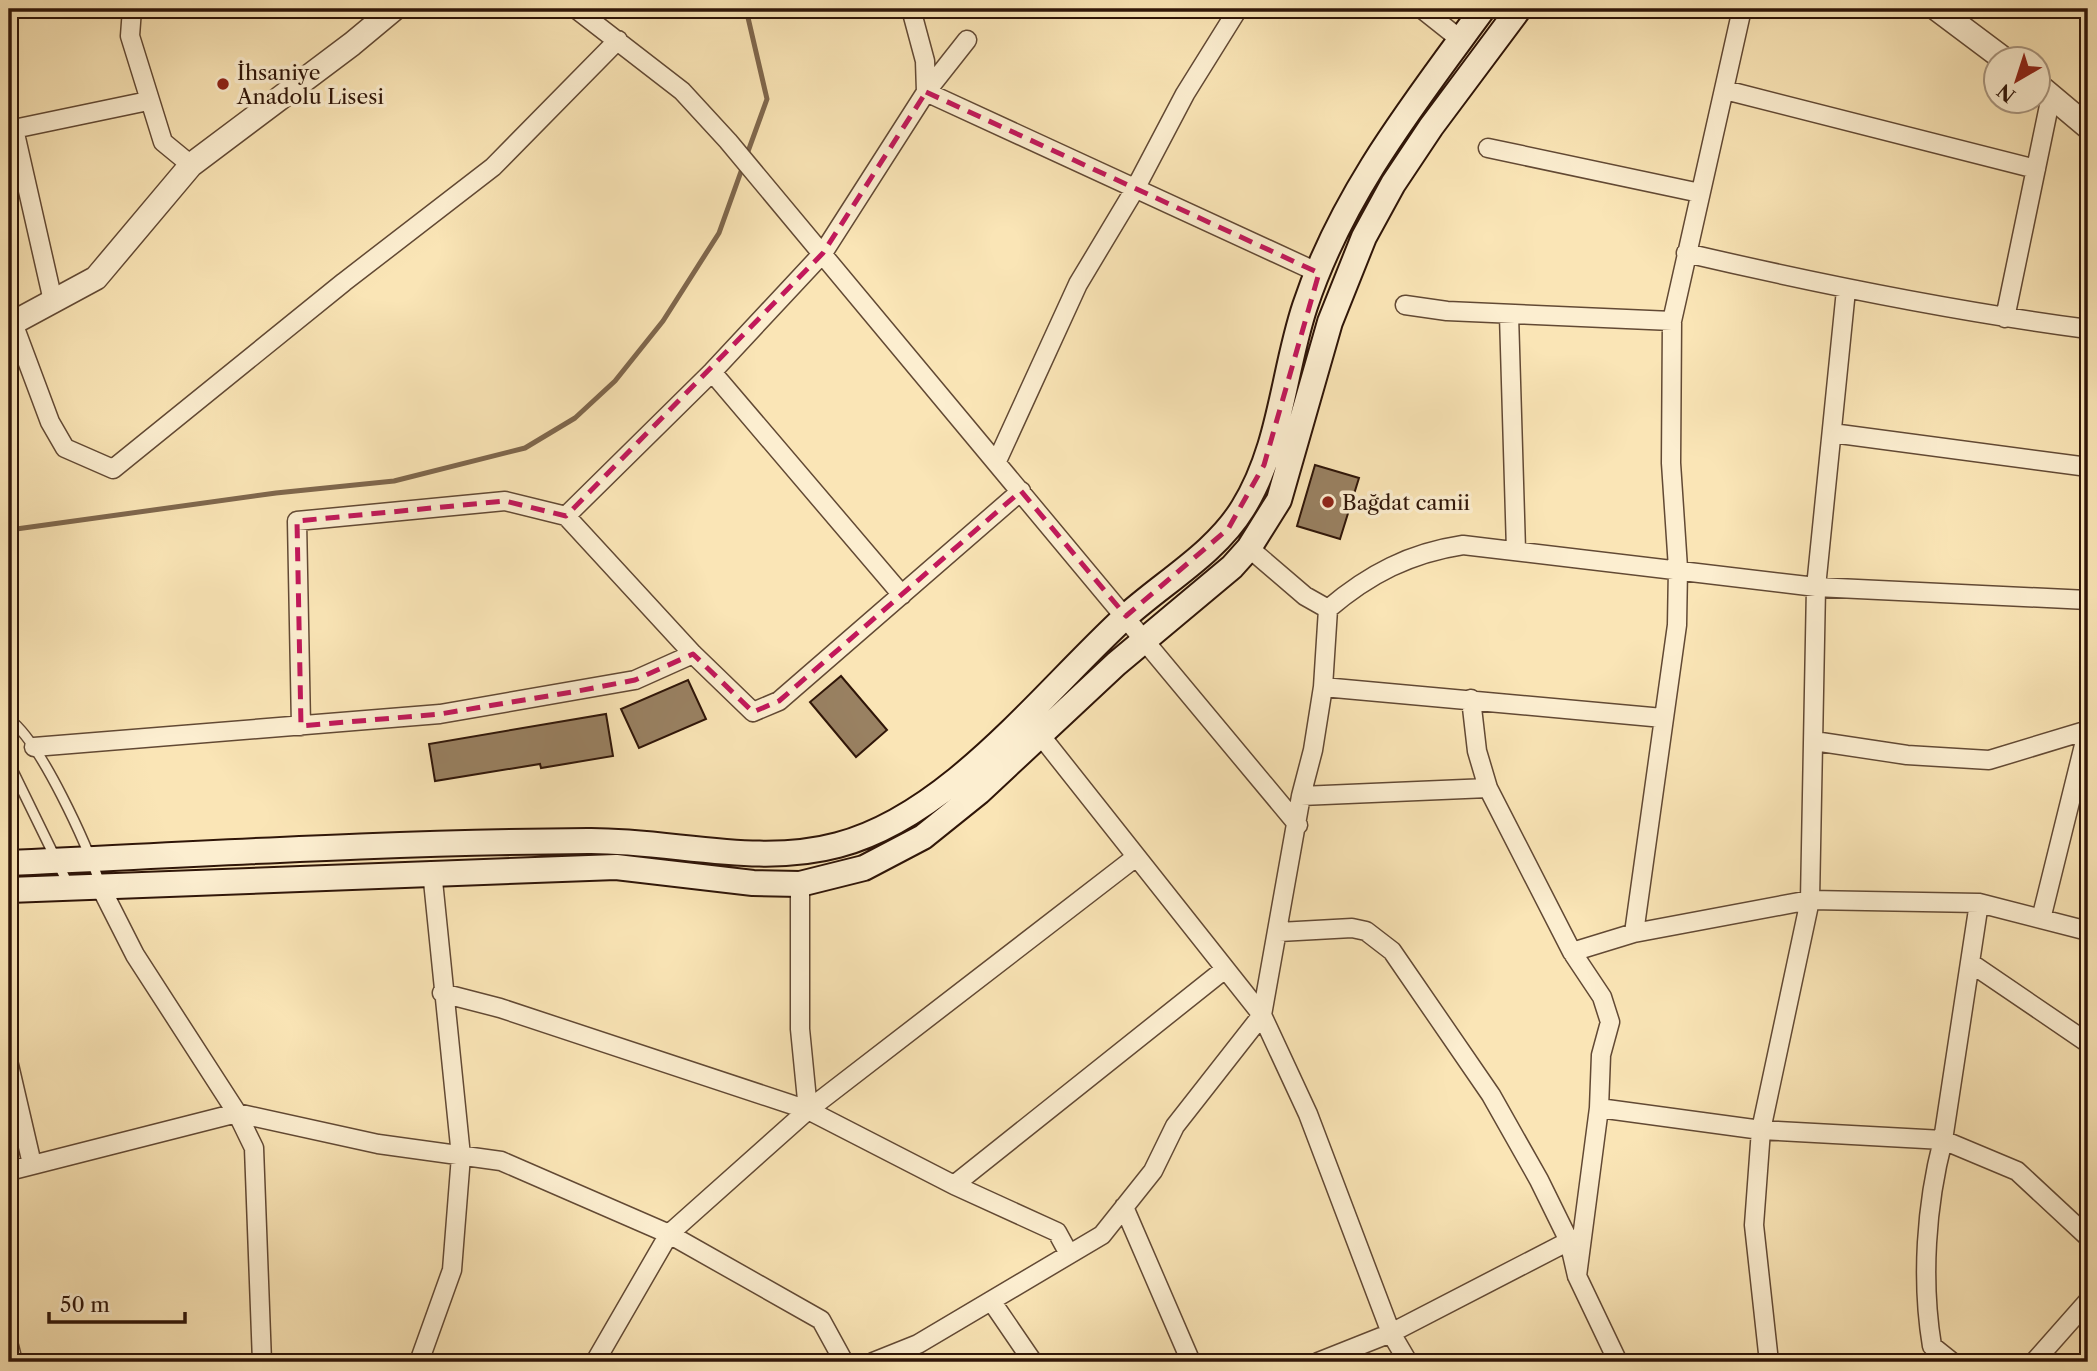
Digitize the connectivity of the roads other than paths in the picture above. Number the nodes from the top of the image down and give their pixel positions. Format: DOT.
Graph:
graph roads {
  1 [pos="132,9"];
  2 [pos="394,9"];
  3 [pos="576,9"];
  4 [pos="911,9"];
  5 [pos="1238,9"];
  6 [pos="1422,9"];
  7 [pos="1483,9"];
  8 [pos="1519,9"];
  9 [pos="1742,9"];
  10 [pos="1937,9"];
  11 [pos="618,40"];
  12 [pos="967,40"];
  13 [pos="1461,40"];
  14 [pos="1986,46"];
  15 [pos="1726,90"];
  16 [pos="926,92"];
  17 [pos="2052,98"];
  18 [pos="148,101"];
  19 [pos="2041,116"];
  20 [pos="2088,127"];
  21 [pos="11,129"];
  22 [pos="1488,149"];
  23 [pos="191,165"];
  24 [pos="2036,169"];
  25 [pos="1135,189"];
  26 [pos="1700,193"];
  27 [pos="823,253"];
  28 [pos="1686,253"];
  29 [pos="1319,273"];
  30 [pos="1846,289"];
  31 [pos="53,301"];
  32 [pos="1405,305"];
  33 [pos="1509,315"];
  34 [pos="2005,318"];
  35 [pos="1672,321"];
  36 [pos="11,324"];
  37 [pos="2088,329"];
  38 [pos="712,372"];
  39 [pos="1832,433"];
  40 [pos="997,461"];
  41 [pos="2088,467"];
  42 [pos="1021,491"];
  43 [pos="566,516"];
  44 [pos="1249,548"];
  45 [pos="1516,550"];
  46 [pos="1678,568"];
  47 [pos="1816,586"];
  48 [pos="902,594"];
  49 [pos="2088,600"];
  50 [pos="1328,609"];
  51 [pos="1126,616"];
  52 [pos="1144,640"];
  53 [pos="693,654"];
  54 [pos="1323,687"];
  55 [pos="1471,699"];
  56 [pos="1663,718"];
  57 [pos="9,719"];
  58 [pos="301,726"];
  59 [pos="2088,730"];
  60 [pos="1041,736"];
  61 [pos="1814,741"];
  62 [pos="34,747"];
  63 [pos="9,763"];
  64 [pos="1488,788"];
  65 [pos="1301,796"];
  66 [pos="1298,825"];
  67 [pos="1136,858"];
  68 [pos="92,859"];
  69 [pos="55,861"];
  70 [pos="9,863"];
  71 [pos="432,872"];
  72 [pos="800,884"];
  73 [pos="100,886"];
  74 [pos="70,887"];
  75 [pos="9,890"];
  76 [pos="1810,900"];
  77 [pos="1979,903"];
  78 [pos="2042,919"];
  79 [pos="2088,931"];
  80 [pos="1279,932"];
  81 [pos="1634,933"];
  82 [pos="1572,952"];
  83 [pos="1972,964"];
  84 [pos="1225,968"];
  85 [pos="442,993"];
  86 [pos="1262,1015"];
  87 [pos="2088,1043"];
  88 [pos="9,1065"];
  89 [pos="1599,1108"];
  90 [pos="808,1110"];
  91 [pos="237,1113"];
  92 [pos="1760,1130"];
  93 [pos="1943,1140"];
  94 [pos="461,1156"];
  95 [pos="32,1164"];
  96 [pos="9,1171"];
  97 [pos="954,1185"];
  98 [pos="1124,1207"];
  99 [pos="669,1234"];
  100 [pos="2088,1237"];
  101 [pos="1569,1241"];
  102 [pos="1069,1254"];
  103 [pos="1577,1276"];
  104 [pos="2088,1301"];
  105 [pos="992,1302"];
  106 [pos="1391,1333"];
  107 [pos="9,1346"];
  108 [pos="13,1362"];
  109 [pos="262,1362"];
  110 [pos="419,1362"];
  111 [pos="595,1362"];
  112 [pos="844,1362"];
  113 [pos="873,1362"];
  114 [pos="1033,1362"];
  115 [pos="1191,1362"];
  116 [pos="1318,1362"];
  117 [pos="1408,1362"];
  118 [pos="1618,1362"];
  119 [pos="1769,1362"];
  120 [pos="1952,1362"];
  121 [pos="2034,1362"];
  1 -- 18 [label="street"];
  2 -- 23 [label="street"];
  3 -- 11 [label="street"];
  4 -- 16 [label="street"];
  5 -- 25 [label="street"];
  6 -- 13 [label="street"];
  7 -- 13 [label="main road"];
  8 -- 44 [label="main road"];
  9 -- 15 [label="street"];
  10 -- 14 [label="street"];
  11 -- 27 [label="street"];
  11 -- 36 [label="street"];
  12 -- 16 [label="street"];
  13 -- 29 [label="main road"];
  15 -- 24 [label="street"];
  15 -- 26 [label="street"];
  16 -- 25 [label="street"];
  16 -- 27 [label="street"];
  17 -- 20 [label="street"];
  18 -- 21 [label="street"];
  18 -- 23 [label="street"];
  19 -- 24 [label="street"];
  21 -- 31 [label="street"];
  22 -- 26 [label="street"];
  23 -- 31 [label="street"];
  24 -- 34 [label="street"];
  25 -- 29 [label="street"];
  25 -- 40 [label="street"];
  26 -- 28 [label="street"];
  27 -- 38 [label="street"];
  27 -- 40 [label="street"];
  28 -- 30 [label="street"];
  28 -- 35 [label="street"];
  29 -- 51 [label="main road"];
  30 -- 34 [label="street"];
  30 -- 39 [label="street"];
  31 -- 36 [label="street"];
  32 -- 33 [label="street"];
  33 -- 35 [label="street"];
  33 -- 45 [label="street"];
  34 -- 37 [label="street"];
  35 -- 46 [label="street"];
  38 -- 43 [label="street"];
  38 -- 48 [label="street"];
  39 -- 41 [label="street"];
  39 -- 47 [label="street"];
  40 -- 42 [label="street"];
  42 -- 48 [label="street"];
  42 -- 51 [label="street"];
  43 -- 53 [label="street"];
  43 -- 58 [label="street"];
  44 -- 50 [label="street"];
  44 -- 52 [label="main road"];
  45 -- 46 [label="street"];
  45 -- 50 [label="street"];
  46 -- 47 [label="street"];
  46 -- 56 [label="street"];
  47 -- 49 [label="street"];
  47 -- 61 [label="street"];
  48 -- 53 [label="street"];
  50 -- 54 [label="street"];
  51 -- 52 [label="street"];
  51 -- 68 [label="main road"];
  52 -- 60 [label="main road"];
  52 -- 66 [label="street"];
  53 -- 58 [label="street"];
  54 -- 55 [label="street"];
  54 -- 65 [label="street"];
  55 -- 56 [label="street"];
  55 -- 64 [label="street"];
  56 -- 81 [label="street"];
  57 -- 62 [label="lane"];
  58 -- 62 [label="street"];
  59 -- 61 [label="street"];
  59 -- 78 [label="street"];
  60 -- 67 [label="street"];
  60 -- 72 [label="main road"];
  61 -- 76 [label="street"];
  62 -- 68 [label="lane"];
  63 -- 69 [label="lane"];
  64 -- 65 [label="street"];
  64 -- 82 [label="street"];
  65 -- 66 [label="street"];
  66 -- 80 [label="street"];
  67 -- 84 [label="street"];
  67 -- 90 [label="street"];
  68 -- 69 [label="main road"];
  68 -- 73 [label="lane"];
  69 -- 70 [label="main road"];
  69 -- 74 [label="lane"];
  71 -- 72 [label="main road"];
  71 -- 73 [label="main road"];
  71 -- 85 [label="street"];
  72 -- 90 [label="street"];
  73 -- 74 [label="main road"];
  73 -- 91 [label="street"];
  74 -- 75 [label="main road"];
  76 -- 77 [label="street"];
  76 -- 81 [label="street"];
  76 -- 92 [label="street"];
  77 -- 78 [label="street"];
  77 -- 83 [label="street"];
  78 -- 79 [label="street"];
  80 -- 86 [label="street"];
  80 -- 101 [label="street"];
  81 -- 82 [label="street"];
  82 -- 89 [label="street"];
  83 -- 87 [label="street"];
  83 -- 93 [label="street"];
  84 -- 86 [label="street"];
  84 -- 97 [label="street"];
  85 -- 90 [label="street"];
  85 -- 94 [label="street"];
  86 -- 98 [label="street"];
  86 -- 106 [label="street"];
  88 -- 95 [label="street"];
  89 -- 92 [label="street"];
  89 -- 103 [label="street"];
  90 -- 97 [label="street"];
  90 -- 99 [label="street"];
  91 -- 94 [label="street"];
  91 -- 95 [label="street"];
  91 -- 109 [label="street"];
  92 -- 93 [label="street"];
  92 -- 119 [label="street"];
  93 -- 100 [label="street"];
  93 -- 120 [label="street"];
  94 -- 99 [label="street"];
  94 -- 110 [label="street"];
  95 -- 96 [label="street"];
  97 -- 102 [label="street"];
  98 -- 102 [label="street"];
  98 -- 115 [label="street"];
  99 -- 111 [label="street"];
  99 -- 112 [label="street"];
  101 -- 103 [label="street"];
  101 -- 106 [label="street"];
  102 -- 105 [label="street"];
  103 -- 118 [label="street"];
  104 -- 121 [label="street"];
  105 -- 113 [label="street"];
  105 -- 114 [label="street"];
  106 -- 116 [label="street"];
  106 -- 117 [label="street"];
  107 -- 108 [label="street"];
}
